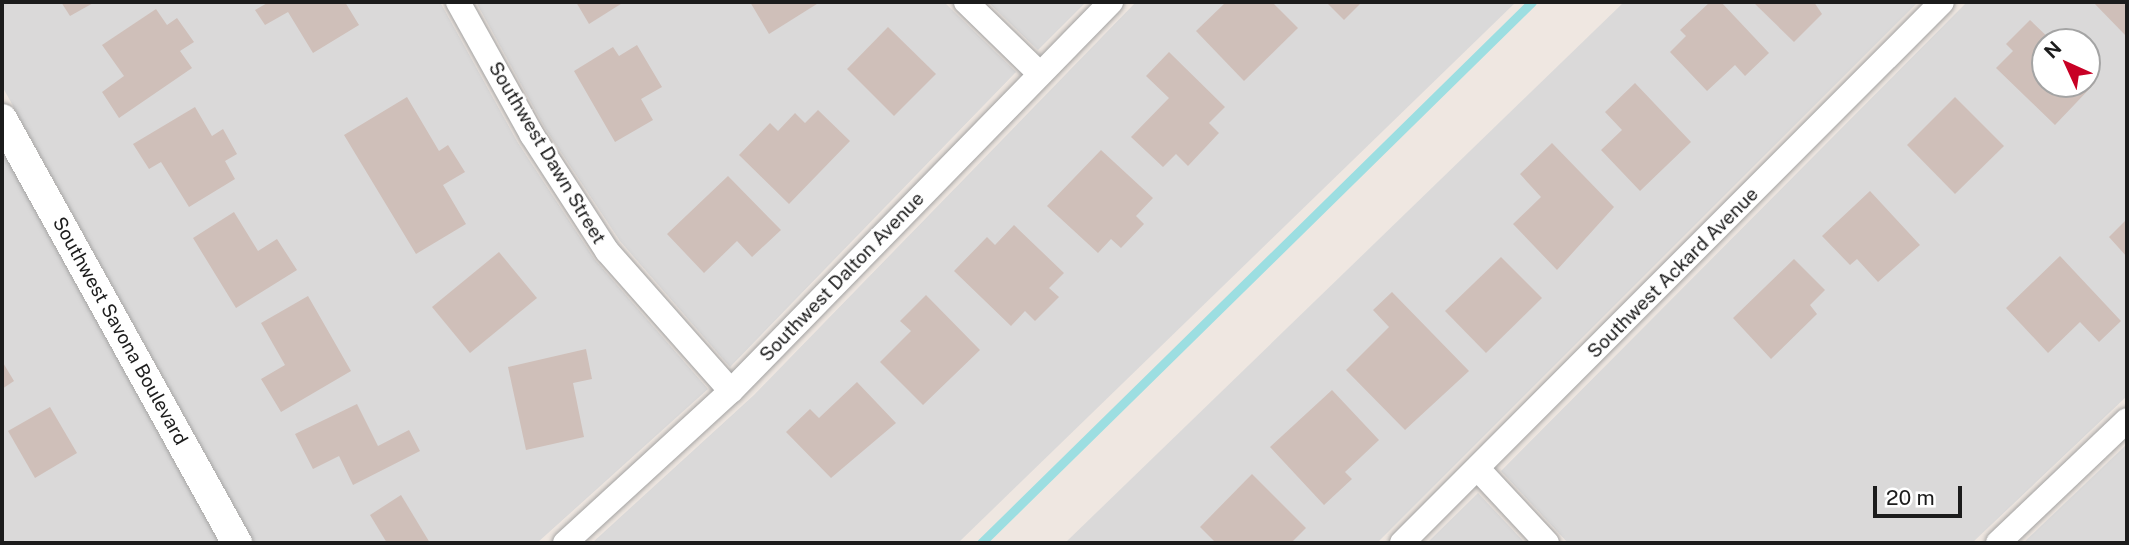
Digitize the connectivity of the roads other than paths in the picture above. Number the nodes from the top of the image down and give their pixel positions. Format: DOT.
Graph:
graph roads {
  1 [pos="458,2"];
  2 [pos="966,2"];
  3 [pos="1111,2"];
  4 [pos="1942,2"];
  5 [pos="1039,73"];
  6 [pos="2,119"];
  7 [pos="731,391"];
  8 [pos="2127,420"];
  9 [pos="1478,469"];
  10 [pos="237,543"];
  11 [pos="565,543"];
  12 [pos="1402,543"];
  13 [pos="1547,543"];
  14 [pos="1998,543"];
  1 -- 7 [label="street, Southwest Dawn Street"];
  2 -- 5 [label="street"];
  3 -- 5 [label="street, Southwest Dalton Avenue"];
  4 -- 9 [label="street, Southwest Ackard Avenue"];
  5 -- 7 [label="street, Southwest Dalton Avenue"];
  6 -- 10 [label="street, Southwest Savona Boulevard"];
  7 -- 11 [label="street, Southwest Dalton Avenue"];
  8 -- 14 [label="street"];
  9 -- 12 [label="street, Southwest Ackard Avenue"];
  9 -- 13 [label="street"];
}
